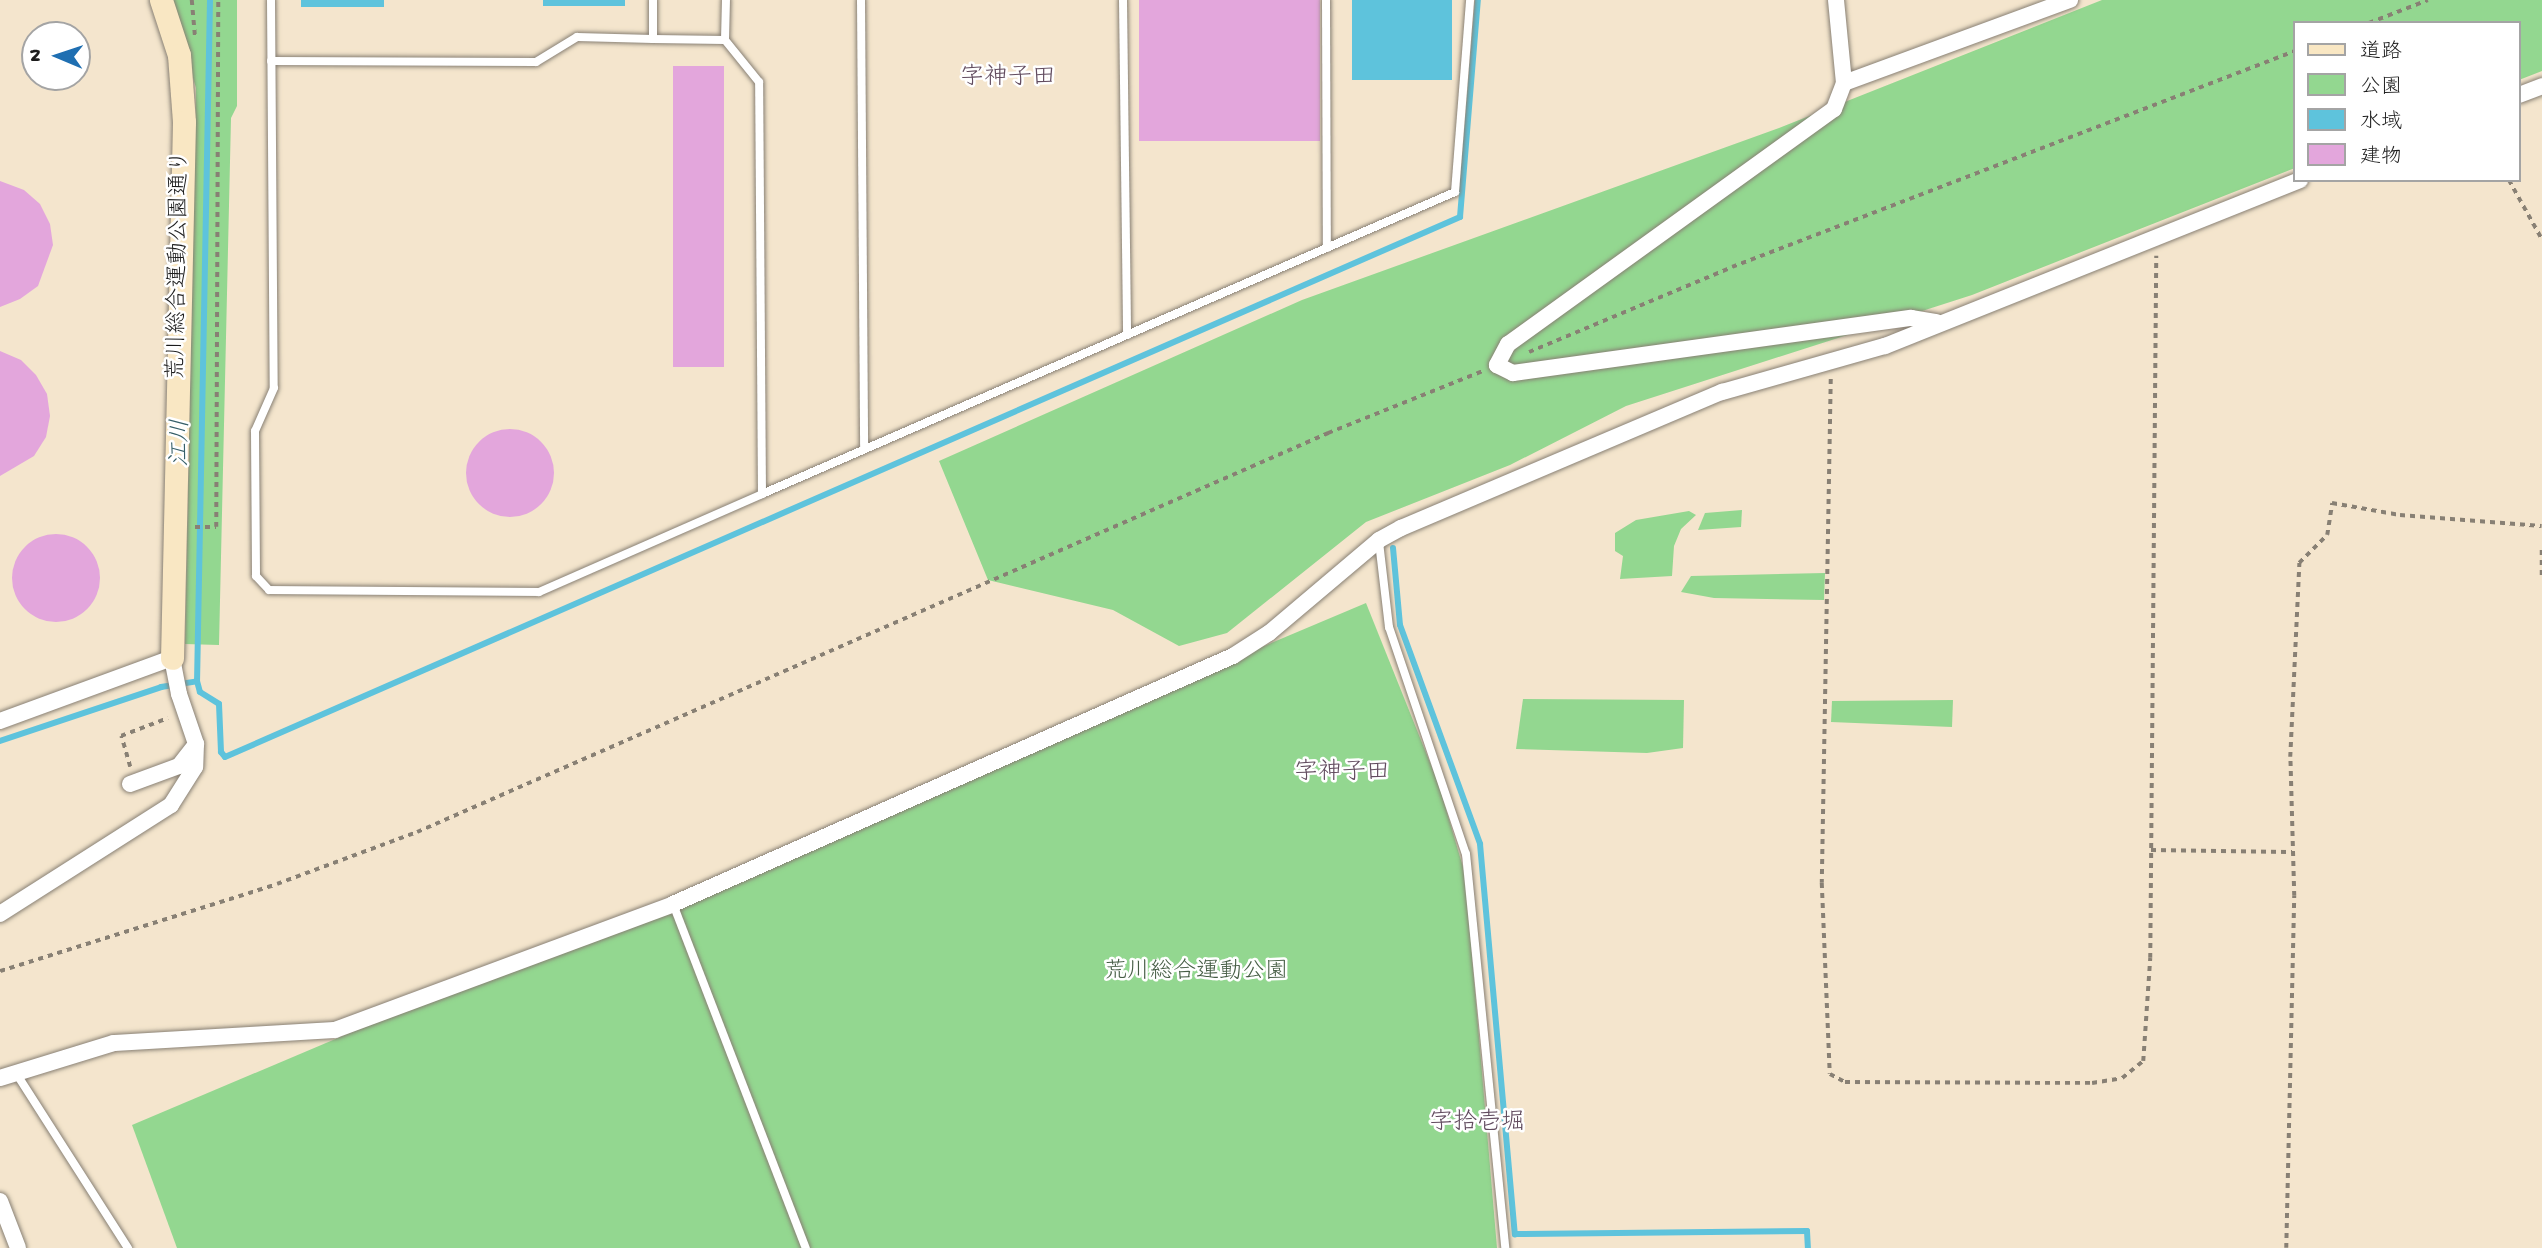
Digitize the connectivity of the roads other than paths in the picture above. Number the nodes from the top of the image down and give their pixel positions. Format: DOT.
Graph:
graph roads {
  1 [pos="161,0"];
  2 [pos="271,0"];
  3 [pos="653,0"];
  4 [pos="726,0"];
  5 [pos="861,0"];
  6 [pos="1123,0"];
  7 [pos="1326,0"];
  8 [pos="1471,0"];
  9 [pos="1836,0"];
  10 [pos="2070,0"];
  11 [pos="2051,4"];
  12 [pos="653,39"];
  13 [pos="725,40"];
  14 [pos="271,61"];
  15 [pos="1844,83"];
  16 [pos="2542,86"];
  17 [pos="2521,94"];
  18 [pos="2295,182"];
  19 [pos="1327,248"];
  20 [pos="1938,322"];
  21 [pos="1127,335"];
  22 [pos="864,449"];
  23 [pos="762,494"];
  24 [pos="1379,540"];
  25 [pos="173,665"];
  26 [pos="0,720"];
  27 [pos="197,744"];
  28 [pos="133,783"];
  29 [pos="673,904"];
  30 [pos="0,914"];
  31 [pos="16,1073"];
  32 [pos="0,1078"];
  33 [pos="0,1201"];
  34 [pos="18,1248"];
  35 [pos="128,1248"];
  36 [pos="806,1248"];
  37 [pos="1505,1248"];
  1 -- 25 [label="street, 荒川総合運動公園通り"];
  2 -- 14 [label="lane"];
  3 -- 12 [label="lane"];
  4 -- 13 [label="lane"];
  5 -- 22 [label="lane"];
  6 -- 21 [label="lane"];
  7 -- 19 [label="lane"];
  8 -- 19 [label="lane"];
  9 -- 15 [label="street"];
  10 -- 11 [label="street"];
  11 -- 15 [label="street"];
  12 -- 13 [label="lane"];
  12 -- 14 [label="lane"];
  13 -- 23 [label="lane"];
  14 -- 23 [label="lane"];
  15 -- 20 [label="street"];
  16 -- 17 [label="street"];
  18 -- 20 [label="street"];
  19 -- 21 [label="lane"];
  20 -- 24 [label="street"];
  21 -- 22 [label="lane"];
  22 -- 23 [label="lane"];
  24 -- 29 [label="street"];
  24 -- 37 [label="lane"];
  25 -- 26 [label="street"];
  25 -- 27 [label="street"];
  27 -- 28 [label="street"];
  27 -- 30 [label="street"];
  29 -- 31 [label="street"];
  29 -- 36 [label="lane"];
  31 -- 32 [label="street"];
  31 -- 35 [label="lane"];
  33 -- 34 [label="street"];
}
